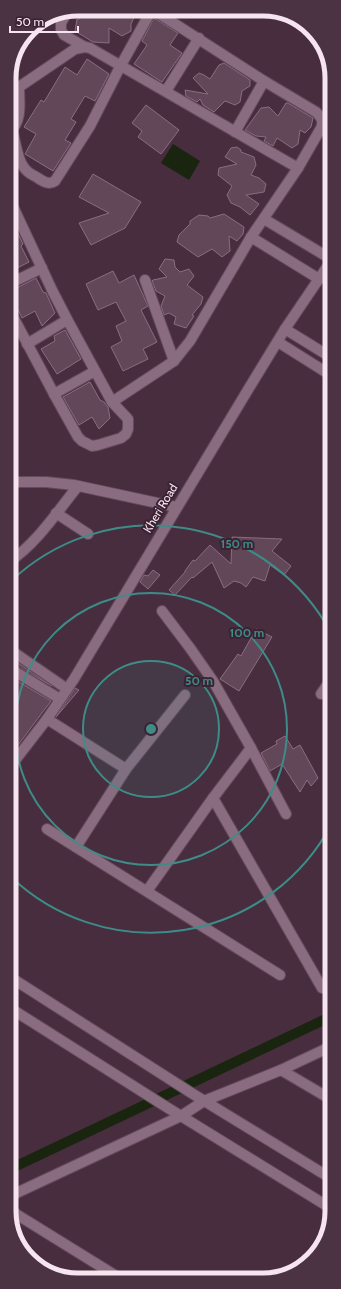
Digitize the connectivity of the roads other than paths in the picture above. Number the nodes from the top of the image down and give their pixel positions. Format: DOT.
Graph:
graph roads {
  1 [pos="148,16"];
  2 [pos="163,16"];
  3 [pos="64,18"];
  4 [pos="199,38"];
  5 [pos="85,47"];
  6 [pos="121,65"];
  7 [pos="264,81"];
  8 [pos="19,87"];
  9 [pos="16,88"];
  10 [pos="166,91"];
  11 [pos="16,123"];
  12 [pos="235,132"];
  13 [pos="16,147"];
  14 [pos="298,168"];
  15 [pos="16,216"];
  16 [pos="264,219"];
  17 [pos="251,237"];
  18 [pos="325,256"];
  19 [pos="42,268"];
  20 [pos="325,270"];
  21 [pos="319,279"];
  22 [pos="145,280"];
  23 [pos="16,281"];
  24 [pos="67,320"];
  25 [pos="16,323"];
  26 [pos="285,329"];
  27 [pos="278,342"];
  28 [pos="27,344"];
  29 [pos="325,354"];
  30 [pos="174,361"];
  31 [pos="94,371"];
  32 [pos="325,372"];
  33 [pos="54,394"];
  34 [pos="112,402"];
  35 [pos="16,482"];
  36 [pos="78,486"];
  37 [pos="176,507"];
  38 [pos="56,513"];
  39 [pos="88,534"];
  40 [pos="16,556"];
  41 [pos="162,611"];
  42 [pos="16,654"];
  43 [pos="16,672"];
  44 [pos="67,689"];
  45 [pos="325,689"];
  46 [pos="322,694"];
  47 [pos="185,695"];
  48 [pos="60,699"];
  49 [pos="47,719"];
  50 [pos="251,748"];
  51 [pos="16,759"];
  52 [pos="126,769"];
  53 [pos="213,798"];
  54 [pos="286,814"];
  55 [pos="47,829"];
  56 [pos="76,847"];
  57 [pos="147,891"];
  58 [pos="280,975"];
  59 [pos="16,981"];
  60 [pos="322,988"];
  61 [pos="16,1012"];
  62 [pos="325,1049"];
  63 [pos="281,1070"];
  64 [pos="325,1096"];
  65 [pos="204,1101"];
  66 [pos="181,1116"];
  67 [pos="325,1175"];
  68 [pos="16,1193"];
  69 [pos="325,1205"];
  70 [pos="16,1214"];
  71 [pos="111,1273"];
  1 -- 6 [label="street"];
  2 -- 4 [label="street"];
  3 -- 5 [label="street"];
  4 -- 7 [label="street"];
  4 -- 10 [label="street"];
  5 -- 6 [label="street"];
  5 -- 8 [label="street"];
  6 -- 10 [label="street"];
  6 -- 13 [label="street"];
  7 -- 12 [label="street"];
  7 -- 14 [label="street"];
  8 -- 9 [label="street"];
  8 -- 11 [label="street"];
  10 -- 12 [label="street"];
  12 -- 14 [label="street"];
  14 -- 16 [label="street"];
  15 -- 19 [label="street"];
  16 -- 17 [label="street"];
  16 -- 18 [label="street"];
  17 -- 21 [label="street"];
  17 -- 30 [label="street"];
  19 -- 23 [label="street"];
  19 -- 24 [label="street"];
  20 -- 21 [label="street, Kheri Road"];
  21 -- 26 [label="street, Kheri Road"];
  22 -- 30 [label="street"];
  24 -- 28 [label="street"];
  24 -- 31 [label="street"];
  25 -- 28 [label="street"];
  26 -- 27 [label="street, Kheri Road"];
  26 -- 29 [label="street"];
  27 -- 32 [label="street"];
  27 -- 37 [label="street, Kheri Road"];
  28 -- 33 [label="street"];
  30 -- 34 [label="street"];
  31 -- 33 [label="street"];
  31 -- 34 [label="street"];
  33 -- 34 [label="street"];
  35 -- 36 [label="street"];
  36 -- 37 [label="street"];
  36 -- 38 [label="street"];
  37 -- 44 [label="street, Kheri Road"];
  38 -- 39 [label="street"];
  38 -- 40 [label="street"];
  41 -- 50 [label="street"];
  42 -- 44 [label="street"];
  43 -- 48 [label="street"];
  44 -- 48 [label="street, Kheri Road"];
  45 -- 46 [label="street"];
  47 -- 52 [label="street"];
  48 -- 49 [label="street, Kheri Road"];
  49 -- 51 [label="street, Kheri Road"];
  49 -- 52 [label="street"];
  50 -- 53 [label="street"];
  50 -- 54 [label="street"];
  52 -- 56 [label="street"];
  53 -- 57 [label="street"];
  53 -- 60 [label="street"];
  55 -- 56 [label="street"];
  56 -- 57 [label="street"];
  57 -- 58 [label="street"];
  59 -- 65 [label="street"];
  61 -- 66 [label="street"];
  62 -- 63 [label="street"];
  63 -- 64 [label="street"];
  63 -- 65 [label="street"];
  65 -- 66 [label="street"];
  65 -- 67 [label="street"];
  66 -- 68 [label="street"];
  66 -- 69 [label="street"];
  70 -- 71 [label="street"];
}
